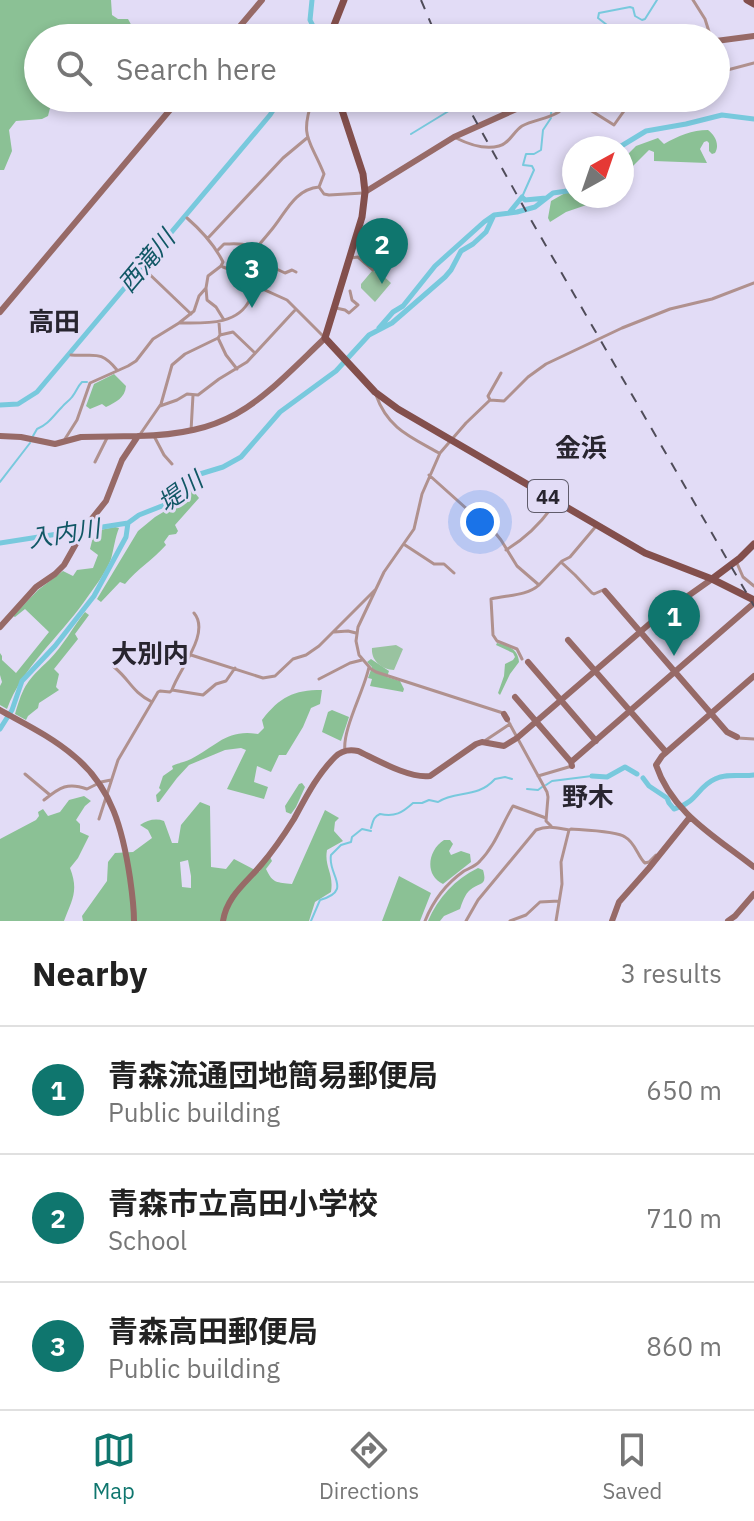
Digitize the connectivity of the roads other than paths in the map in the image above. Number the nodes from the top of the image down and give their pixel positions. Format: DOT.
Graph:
graph roads {
  1 [pos="262,0"];
  2 [pos="344,0"];
  3 [pos="693,0"];
  4 [pos="747,0"];
  5 [pos="754,4"];
  6 [pos="242,24"];
  7 [pos="335,24"];
  8 [pos="707,24"];
  9 [pos="754,36"];
  10 [pos="730,38"];
  11 [pos="754,63"];
  12 [pos="730,69"];
  13 [pos="168,112"];
  14 [pos="309,112"];
  15 [pos="343,112"];
  16 [pos="510,112"];
  17 [pos="560,112"];
  18 [pos="592,112"];
  19 [pos="623,112"];
  20 [pos="454,137"];
  21 [pos="307,138"];
  22 [pos="319,187"];
  23 [pos="365,192"];
  24 [pos="187,218"];
  25 [pos="208,238"];
  26 [pos="254,250"];
  27 [pos="217,251"];
  28 [pos="350,258"];
  29 [pos="221,266"];
  30 [pos="144,269"];
  31 [pos="257,270"];
  32 [pos="373,270"];
  33 [pos="296,272"];
  34 [pos="754,283"];
  35 [pos="254,284"];
  36 [pos="206,288"];
  37 [pos="350,291"];
  38 [pos="335,308"];
  39 [pos="296,309"];
  40 [pos="0,312"];
  41 [pos="191,314"];
  42 [pos="224,320"];
  43 [pos="219,322"];
  44 [pos="179,323"];
  45 [pos="219,337"];
  46 [pos="325,338"];
  47 [pos="255,353"];
  48 [pos="71,355"];
  49 [pos="237,369"];
  50 [pos="117,370"];
  51 [pos="501,373"];
  52 [pos="375,392"];
  53 [pos="193,395"];
  54 [pos="490,400"];
  55 [pos="160,406"];
  56 [pos="191,432"];
  57 [pos="0,436"];
  58 [pos="108,436"];
  59 [pos="138,436"];
  60 [pos="154,436"];
  61 [pos="451,440"];
  62 [pos="63,442"];
  63 [pos="440,453"];
  64 [pos="95,462"];
  65 [pos="172,464"];
  66 [pos="429,475"];
  67 [pos="557,501"];
  68 [pos="597,525"];
  69 [pos="405,545"];
  70 [pos="754,545"];
  71 [pos="506,550"];
  72 [pos="736,561"];
  73 [pos="561,562"];
  74 [pos="454,573"];
  75 [pos="712,579"];
  76 [pos="539,585"];
  77 [pos="754,586"];
  78 [pos="376,589"];
  79 [pos="605,591"];
  80 [pos="754,602"];
  81 [pos="194,613"];
  82 [pos="0,627"];
  83 [pos="334,632"];
  84 [pos="641,632"];
  85 [pos="356,633"];
  86 [pos="568,640"];
  87 [pos="191,655"];
  88 [pos="362,660"];
  89 [pos="525,660"];
  90 [pos="114,667"];
  91 [pos="369,667"];
  92 [pos="235,668"];
  93 [pos="595,671"];
  94 [pos="675,672"];
  95 [pos="754,676"];
  96 [pos="319,679"];
  97 [pos="172,690"];
  98 [pos="515,697"];
  99 [pos="561,700"];
  100 [pos="153,703"];
  101 [pos="0,710"];
  102 [pos="630,711"];
  103 [pos="711,713"];
  104 [pos="507,719"];
  105 [pos="536,722"];
  106 [pos="737,737"];
  107 [pos="517,738"];
  108 [pos="754,739"];
  109 [pos="596,741"];
  110 [pos="482,742"];
  111 [pos="345,751"];
  112 [pos="666,752"];
  113 [pos="572,764"];
  114 [pos="25,774"];
  115 [pos="538,776"];
  116 [pos="111,780"];
  117 [pos="99,783"];
  118 [pos="106,794"];
  119 [pos="50,795"];
  120 [pos="44,800"];
  121 [pos="687,815"];
  122 [pos="546,818"];
  123 [pos="99,819"];
  124 [pos="551,826"];
  125 [pos="569,830"];
  126 [pos="670,842"];
  127 [pos="754,867"];
  128 [pos="754,894"];
  129 [pos="559,901"];
  130 [pos="519,920"];
  131 [pos="134,921"];
  132 [pos="223,921"];
  133 [pos="425,921"];
  134 [pos="466,921"];
  135 [pos="510,921"];
  136 [pos="556,921"];
  137 [pos="612,921"];
  138 [pos="728,921"];
  1 -- 6 [label="street"];
  2 -- 7 [label="main road"];
  3 -- 8 [label="street"];
  4 -- 5 [label="main road"];
  9 -- 10 [label="street"];
  11 -- 12 [label="street"];
  13 -- 40 [label="street"];
  14 -- 21 [label="street"];
  15 -- 23 [label="main road"];
  16 -- 20 [label="street"];
  17 -- 20 [label="street"];
  18 -- 19 [label="street"];
  20 -- 23 [label="street"];
  21 -- 22 [label="street"];
  21 -- 25 [label="street"];
  22 -- 23 [label="street"];
  22 -- 26 [label="street"];
  23 -- 28 [label="main road"];
  24 -- 25 [label="street"];
  25 -- 27 [label="street"];
  26 -- 27 [label="street"];
  26 -- 31 [label="street"];
  27 -- 29 [label="street"];
  28 -- 32 [label="street"];
  28 -- 38 [label="main road"];
  29 -- 35 [label="street"];
  29 -- 36 [label="street"];
  30 -- 41 [label="street"];
  31 -- 33 [label="street"];
  31 -- 35 [label="street"];
  34 -- 54 [label="street"];
  35 -- 39 [label="street"];
  35 -- 42 [label="street"];
  36 -- 41 [label="street"];
  36 -- 42 [label="street"];
  37 -- 38 [label="street"];
  38 -- 46 [label="main road"];
  39 -- 46 [label="street"];
  39 -- 47 [label="street"];
  41 -- 44 [label="street"];
  42 -- 43 [label="street"];
  43 -- 44 [label="street"];
  43 -- 45 [label="street"];
  44 -- 50 [label="street"];
  45 -- 47 [label="street"];
  45 -- 49 [label="street"];
  45 -- 55 [label="street"];
  46 -- 52 [label="main road, 44"];
  46 -- 56 [label="street"];
  47 -- 49 [label="street"];
  48 -- 50 [label="street"];
  49 -- 53 [label="street"];
  50 -- 62 [label="street"];
  51 -- 54 [label="street"];
  52 -- 61 [label="main road, 44"];
  52 -- 63 [label="street"];
  53 -- 55 [label="street"];
  53 -- 56 [label="street"];
  54 -- 61 [label="street"];
  55 -- 59 [label="street"];
  56 -- 60 [label="street"];
  57 -- 62 [label="street"];
  58 -- 59 [label="street"];
  58 -- 62 [label="street"];
  58 -- 64 [label="street"];
  59 -- 60 [label="street"];
  59 -- 82 [label="street"];
  60 -- 65 [label="street"];
  61 -- 63 [label="street"];
  61 -- 67 [label="main road, 44"];
  63 -- 66 [label="street"];
  66 -- 69 [label="street"];
  66 -- 71 [label="street"];
  67 -- 68 [label="main road, 44"];
  67 -- 71 [label="street"];
  68 -- 73 [label="street"];
  68 -- 75 [label="main road, 44"];
  69 -- 74 [label="street"];
  69 -- 78 [label="street"];
  70 -- 72 [label="main road"];
  71 -- 76 [label="street"];
  72 -- 75 [label="main road"];
  72 -- 77 [label="street"];
  73 -- 76 [label="street"];
  73 -- 79 [label="street"];
  75 -- 80 [label="main road, 44"];
  75 -- 84 [label="street"];
  76 -- 89 [label="street"];
  78 -- 83 [label="street"];
  78 -- 85 [label="street"];
  79 -- 84 [label="street"];
  80 -- 94 [label="street"];
  81 -- 87 [label="street"];
  83 -- 85 [label="street"];
  83 -- 92 [label="street"];
  84 -- 93 [label="street"];
  84 -- 94 [label="street"];
  85 -- 88 [label="street"];
  86 -- 93 [label="street"];
  87 -- 92 [label="street"];
  87 -- 97 [label="street"];
  88 -- 91 [label="street"];
  88 -- 96 [label="street"];
  89 -- 99 [label="street"];
  90 -- 100 [label="street"];
  91 -- 104 [label="street"];
  91 -- 111 [label="street"];
  92 -- 97 [label="street"];
  93 -- 99 [label="street"];
  93 -- 102 [label="street"];
  94 -- 102 [label="street"];
  94 -- 103 [label="street"];
  95 -- 103 [label="street"];
  97 -- 100 [label="street"];
  98 -- 105 [label="street"];
  99 -- 105 [label="street"];
  99 -- 109 [label="street"];
  100 -- 116 [label="street"];
  101 -- 117 [label="street"];
  102 -- 109 [label="street"];
  102 -- 112 [label="street"];
  103 -- 106 [label="street"];
  103 -- 112 [label="street"];
  104 -- 107 [label="street"];
  104 -- 110 [label="street"];
  105 -- 107 [label="street"];
  105 -- 113 [label="street"];
  106 -- 108 [label="street"];
  107 -- 110 [label="street"];
  107 -- 115 [label="street"];
  109 -- 113 [label="street"];
  110 -- 111 [label="street"];
  111 -- 132 [label="street"];
  112 -- 121 [label="street"];
  113 -- 115 [label="street"];
  114 -- 119 [label="street"];
  115 -- 122 [label="street"];
  116 -- 117 [label="street"];
  116 -- 118 [label="street"];
  117 -- 118 [label="street"];
  117 -- 119 [label="street"];
  118 -- 123 [label="street"];
  118 -- 131 [label="street"];
  119 -- 120 [label="street"];
  121 -- 126 [label="street"];
  121 -- 127 [label="street"];
  122 -- 124 [label="street"];
  122 -- 133 [label="street"];
  124 -- 125 [label="street"];
  124 -- 134 [label="street"];
  125 -- 126 [label="street"];
  125 -- 129 [label="street"];
  126 -- 137 [label="street"];
  128 -- 138 [label="street"];
  129 -- 130 [label="street"];
  129 -- 136 [label="street"];
  130 -- 135 [label="street"];
}
